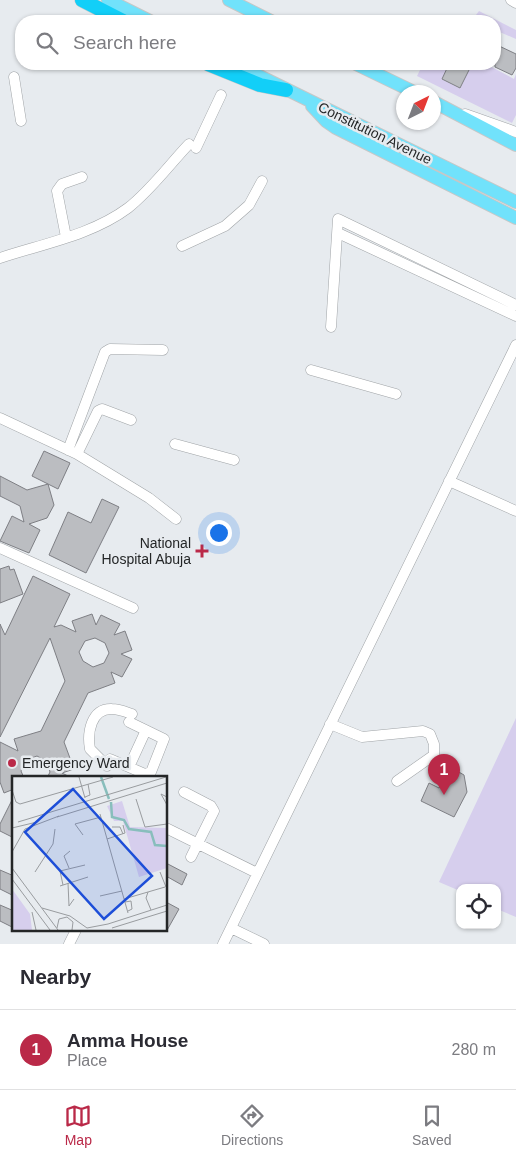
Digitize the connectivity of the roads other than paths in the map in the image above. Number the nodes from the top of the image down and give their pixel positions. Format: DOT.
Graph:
graph roads {
  1 [pos="82,0"];
  2 [pos="108,0"];
  3 [pos="229,0"];
  4 [pos="511,0"];
  5 [pos="516,3"];
  6 [pos="111,15"];
  7 [pos="138,15"];
  8 [pos="259,15"];
  9 [pos="223,70"];
  10 [pos="247,70"];
  11 [pos="368,70"];
  12 [pos="14,78"];
  13 [pos="400,85"];
  14 [pos="286,90"];
  15 [pos="221,95"];
  16 [pos="307,100"];
  17 [pos="441,106"];
  18 [pos="446,108"];
  19 [pos="21,121"];
  20 [pos="516,132"];
  21 [pos="516,145"];
  22 [pos="82,177"];
  23 [pos="262,181"];
  24 [pos="516,202"];
  25 [pos="516,218"];
  26 [pos="338,233"];
  27 [pos="66,237"];
  28 [pos="182,246"];
  29 [pos="0,258"];
  30 [pos="516,305"];
  31 [pos="516,316"];
  32 [pos="331,327"];
  33 [pos="516,345"];
  34 [pos="163,350"];
  35 [pos="311,370"];
  36 [pos="396,394"];
  37 [pos="0,418"];
  38 [pos="131,420"];
  39 [pos="175,444"];
  40 [pos="72,452"];
  41 [pos="234,460"];
  42 [pos="449,481"];
  43 [pos="516,511"];
  44 [pos="176,519"];
  45 [pos="0,548"];
  46 [pos="133,608"];
  47 [pos="330,724"];
  48 [pos="146,730"];
  49 [pos="129,767"];
  50 [pos="397,780"];
  51 [pos="184,792"];
  52 [pos="168,829"];
  53 [pos="197,843"];
  54 [pos="191,857"];
  55 [pos="258,873"];
  56 [pos="231,928"];
  57 [pos="75,932"];
  58 [pos="69,944"];
  59 [pos="223,944"];
  60 [pos="264,944"];
  1 -- 6 [label="highway"];
  2 -- 7 [label="main road"];
  3 -- 8 [label="main road"];
  4 -- 5 [label="street"];
  9 -- 14 [label="highway"];
  10 -- 14 [label="main road, Constitution Avenue"];
  11 -- 13 [label="main road"];
  12 -- 19 [label="street"];
  14 -- 16 [label="main road, Constitution Avenue"];
  15 -- 27 [label="street"];
  16 -- 24 [label="main road, Constitution Avenue"];
  16 -- 25 [label="main road"];
  17 -- 18 [label="main road"];
  18 -- 20 [label="street"];
  18 -- 21 [label="main road"];
  22 -- 27 [label="street"];
  23 -- 28 [label="street"];
  26 -- 30 [label="street"];
  26 -- 31 [label="street"];
  26 -- 32 [label="street"];
  27 -- 29 [label="street"];
  33 -- 42 [label="street"];
  34 -- 40 [label="street"];
  35 -- 36 [label="street"];
  37 -- 40 [label="street"];
  38 -- 40 [label="street"];
  39 -- 41 [label="street"];
  40 -- 44 [label="street"];
  42 -- 43 [label="street"];
  42 -- 47 [label="street"];
  45 -- 46 [label="street"];
  47 -- 50 [label="street"];
  47 -- 55 [label="street"];
  48 -- 49 [label="street"];
  48 -- 49 [label="street"];
  48 -- 49 [label="street"];
  51 -- 53 [label="street"];
  52 -- 53 [label="street"];
  53 -- 54 [label="street"];
  53 -- 55 [label="street"];
  55 -- 56 [label="street"];
  56 -- 59 [label="street"];
  56 -- 60 [label="street"];
  57 -- 58 [label="street"];
}
